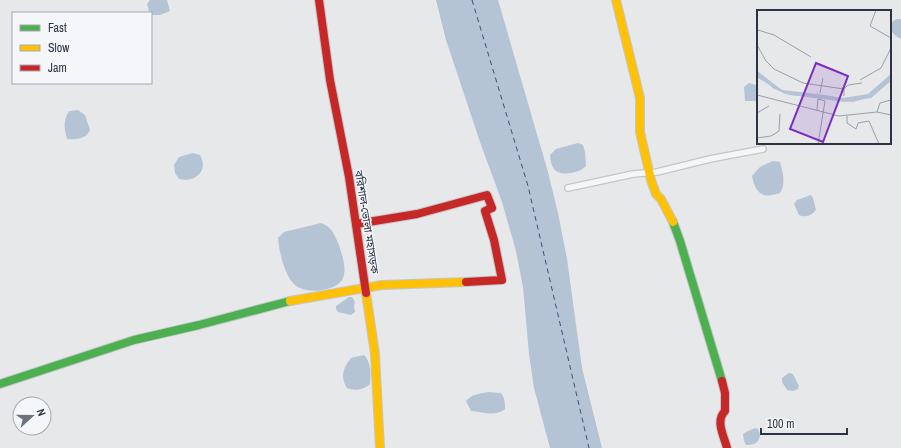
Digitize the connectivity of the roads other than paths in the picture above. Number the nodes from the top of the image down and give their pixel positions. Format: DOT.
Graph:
graph roads {
  1 [pos="319,0"];
  2 [pos="616,0"];
  3 [pos="763,149"];
  4 [pos="650,172"];
  5 [pos="568,188"];
  6 [pos="356,224"];
  7 [pos="366,287"];
  8 [pos="0,384"];
  9 [pos="380,448"];
  10 [pos="727,448"];
  1 -- 6 [label="main road, বরিশাল-ভোলা মহাসড়ক"];
  2 -- 4 [label="main road"];
  3 -- 4 [label="street"];
  4 -- 5 [label="street"];
  4 -- 10 [label="main road"];
  6 -- 7 [label="main road, বরিশাল-ভোলা মহাসড়ক"];
  6 -- 7 [label="main road"];
  7 -- 8 [label="main road"];
  7 -- 9 [label="main road, বরিশাল-ভোলা মহাসড়ক"];
}
